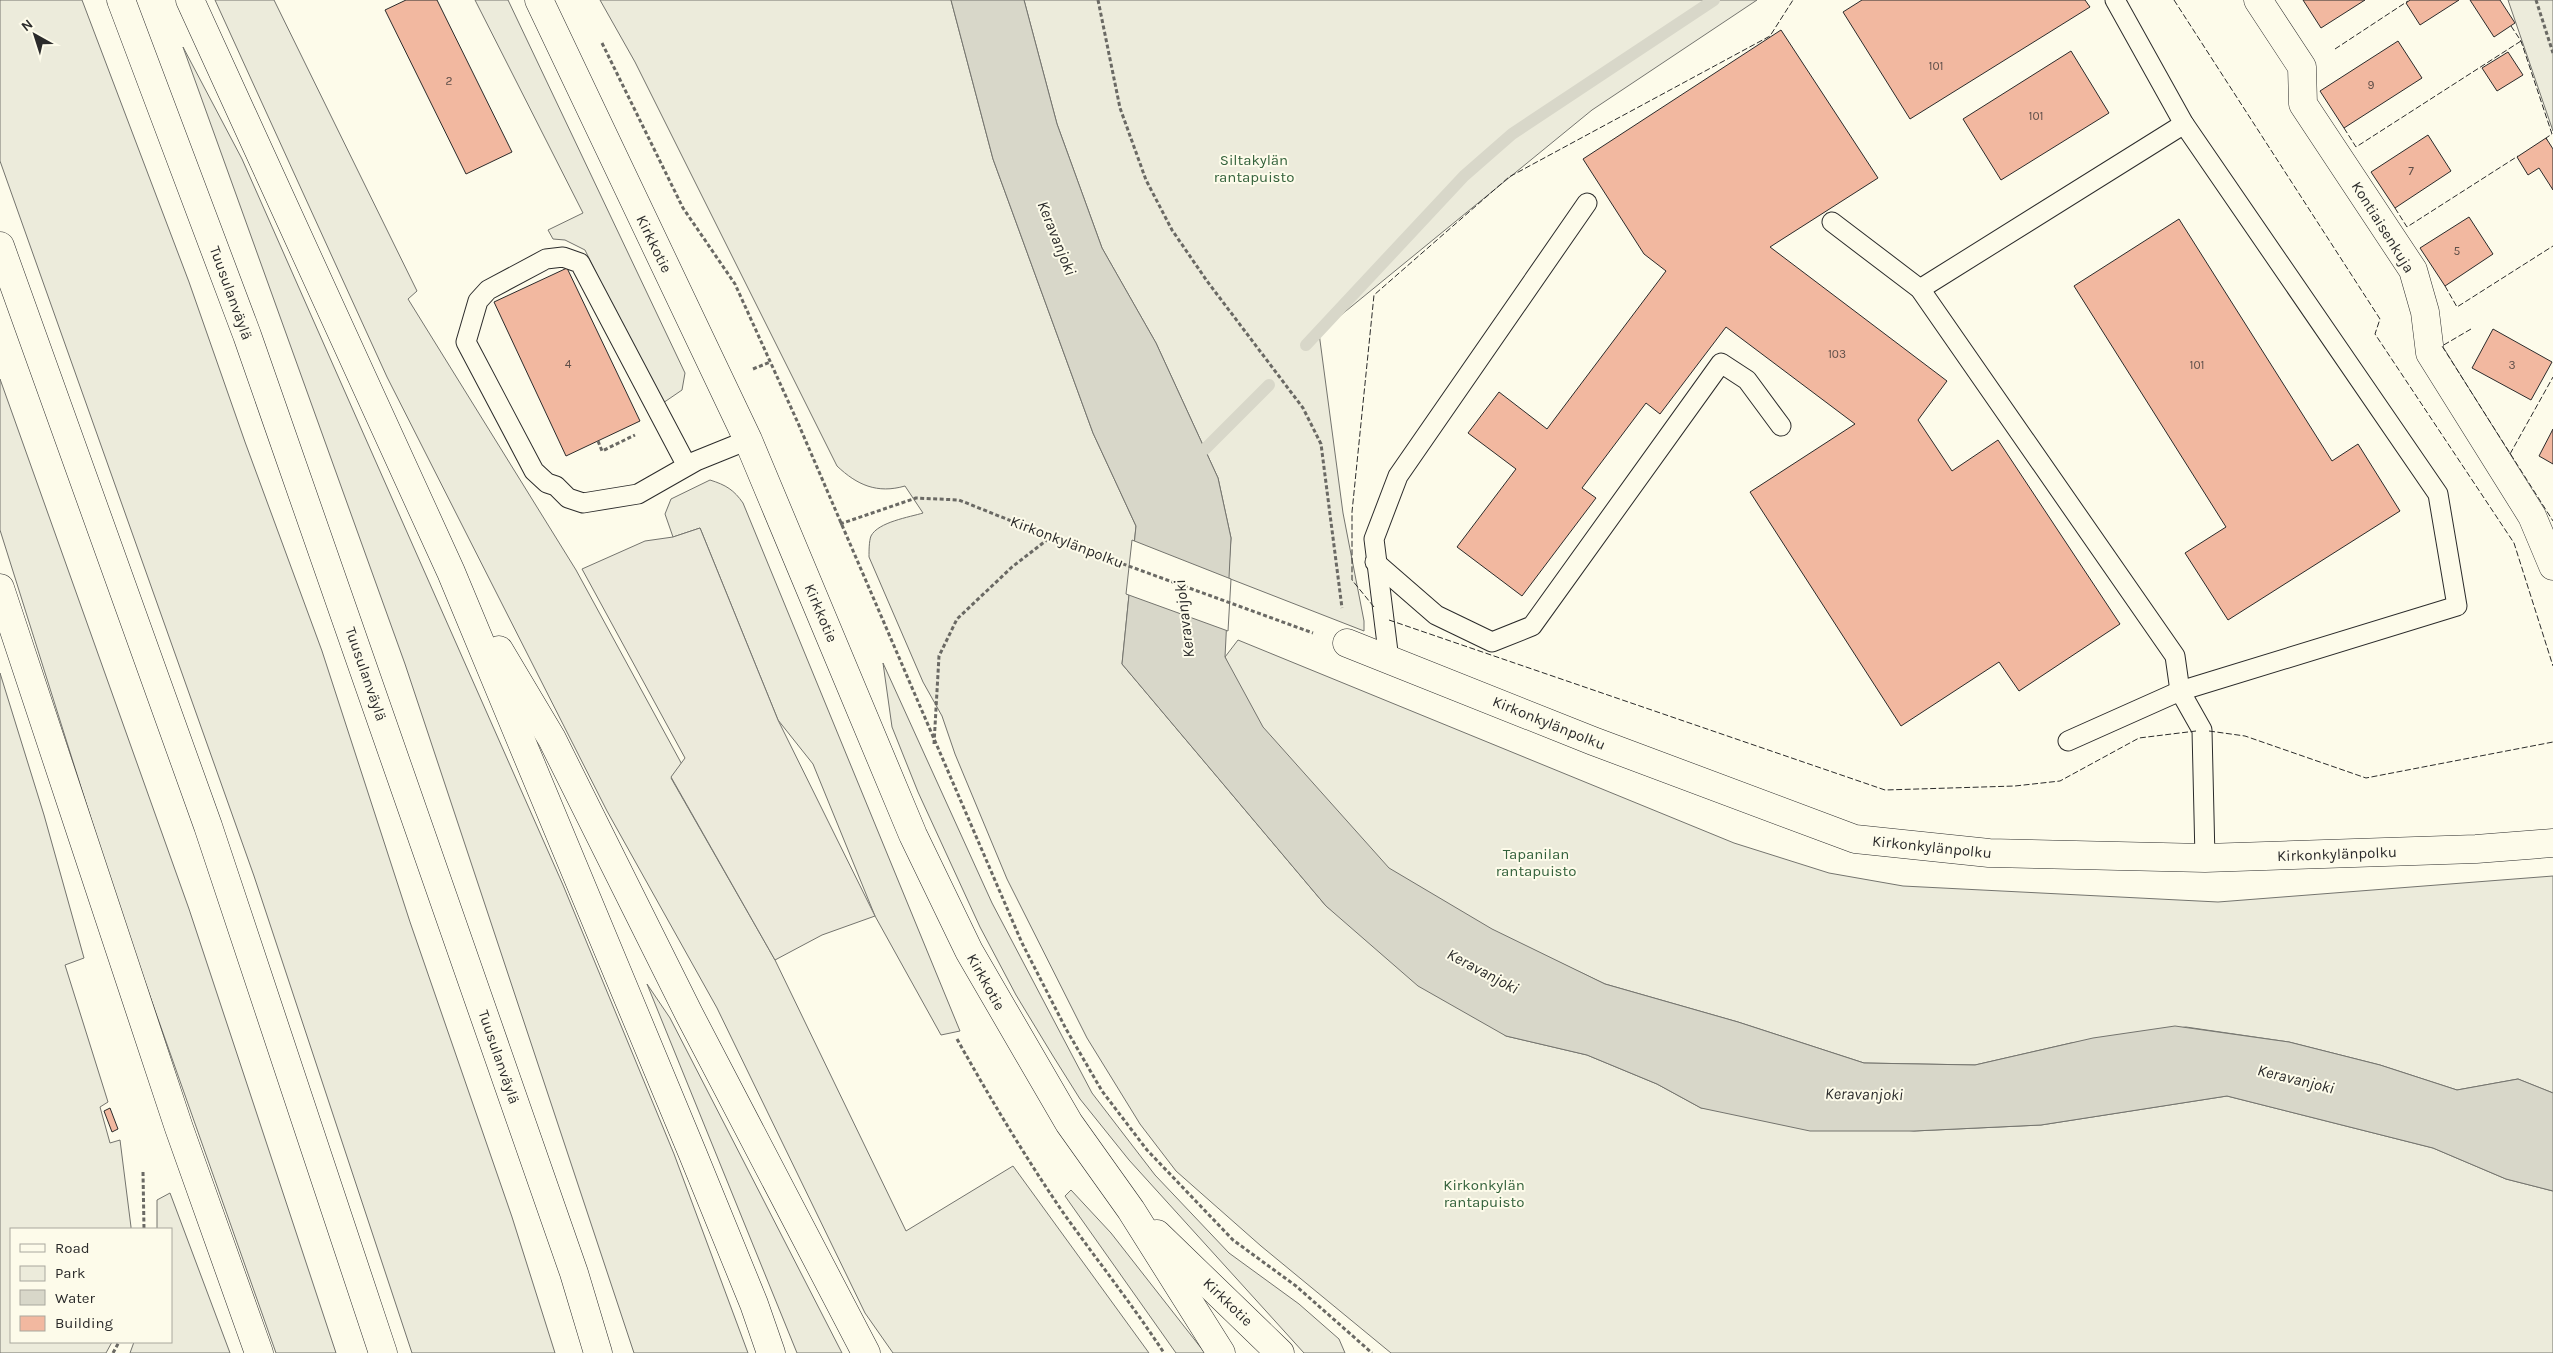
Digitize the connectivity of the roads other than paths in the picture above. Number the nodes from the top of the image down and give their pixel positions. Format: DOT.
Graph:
graph roads {
  1 [pos="121,0"];
  2 [pos="190,0"];
  3 [pos="539,0"];
  4 [pos="2115,0"];
  5 [pos="2258,0"];
  6 [pos="2184,124"];
  7 [pos="1587,204"];
  8 [pos="1832,222"];
  9 [pos="0,246"];
  10 [pos="1920,289"];
  11 [pos="1781,426"];
  12 [pos="748,440"];
  13 [pos="687,466"];
  14 [pos="1375,562"];
  15 [pos="2553,566"];
  16 [pos="451,572"];
  17 [pos="0,588"];
  18 [pos="1347,643"];
  19 [pos="1389,660"];
  20 [pos="2180,691"];
  21 [pos="2068,740"];
  22 [pos="2553,843"];
  23 [pos="2206,858"];
  24 [pos="1131,1210"];
  25 [pos="259,1353"];
  26 [pos="383,1353"];
  27 [pos="598,1353"];
  28 [pos="771,1353"];
  29 [pos="866,1353"];
  30 [pos="1221,1353"];
  31 [pos="1280,1353"];
  1 -- 27 [label="main road, Tuusulanväylä"];
  2 -- 16 [label="main road"];
  3 -- 12 [label="main road, Kirkkotie"];
  4 -- 6 [label="lane"];
  5 -- 15 [label="main road, Kontiaisenkuja"];
  6 -- 10 [label="lane"];
  6 -- 20 [label="lane"];
  7 -- 14 [label="lane"];
  8 -- 10 [label="lane"];
  9 -- 26 [label="main road"];
  10 -- 20 [label="lane"];
  11 -- 14 [label="lane"];
  12 -- 13 [label="lane"];
  12 -- 24 [label="main road, Kirkkotie"];
  13 -- 13 [label="lane"];
  14 -- 19 [label="lane"];
  16 -- 28 [label="main road"];
  16 -- 29 [label="main road"];
  17 -- 25 [label="main road"];
  18 -- 19 [label="main road, Kirkonkylänpolku"];
  19 -- 23 [label="main road, Kirkonkylänpolku"];
  20 -- 21 [label="lane"];
  20 -- 23 [label="lane"];
  22 -- 23 [label="main road, Kirkonkylänpolku"];
  24 -- 30 [label="main road, Kirkkotie"];
  24 -- 31 [label="main road, Kirkkotie"];
}
